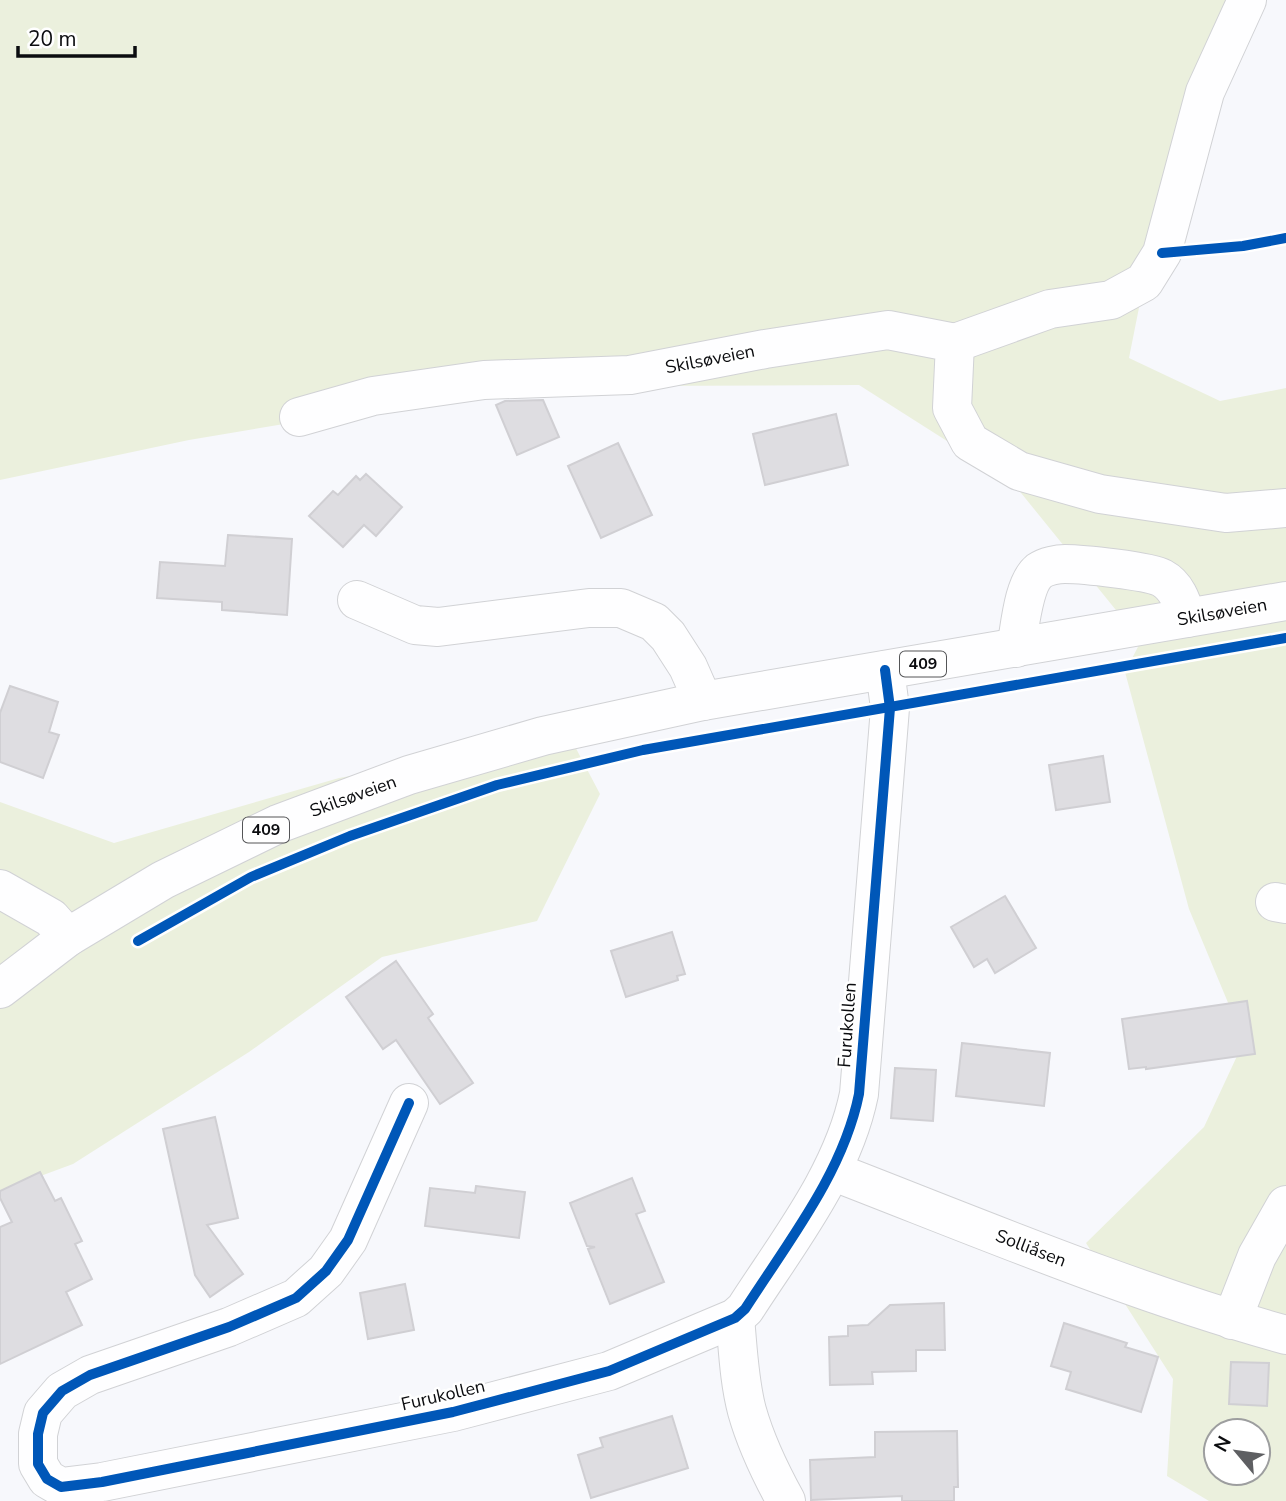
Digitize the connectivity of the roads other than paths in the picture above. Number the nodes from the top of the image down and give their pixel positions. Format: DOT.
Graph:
graph roads {
  1 [pos="1246,0"];
  2 [pos="956,343"];
  3 [pos="299,417"];
  4 [pos="1286,508"];
  5 [pos="357,600"];
  6 [pos="1286,601"];
  7 [pos="1188,618"];
  8 [pos="1016,648"];
  9 [pos="886,670"];
  10 [pos="703,701"];
  11 [pos="0,889"];
  12 [pos="68,937"];
  13 [pos="2,979"];
  14 [pos="409,1103"];
  15 [pos="832,1171"];
  16 [pos="1286,1205"];
  17 [pos="735,1318"];
  18 [pos="1232,1320"];
  19 [pos="1286,1335"];
  20 [pos="786,1501"];
  1 -- 2 [label="street"];
  2 -- 3 [label="street, Skilsøveien"];
  2 -- 4 [label="street"];
  5 -- 10 [label="street"];
  6 -- 7 [label="street, Skilsøveien / 409"];
  7 -- 8 [label="street, Skilsøveien / 409"];
  7 -- 8 [label="street"];
  8 -- 9 [label="street, Skilsøveien / 409"];
  9 -- 10 [label="street, Skilsøveien / 409"];
  9 -- 15 [label="street, Furukollen"];
  10 -- 12 [label="street, Skilsøveien / 409"];
  11 -- 12 [label="street"];
  12 -- 13 [label="street, Skilsøveien / 409"];
  14 -- 17 [label="street, Furukollen"];
  15 -- 17 [label="street, Furukollen"];
  15 -- 18 [label="street, Solliåsen"];
  16 -- 18 [label="street"];
  17 -- 20 [label="street"];
  18 -- 19 [label="street, Solliåsen"];
}
